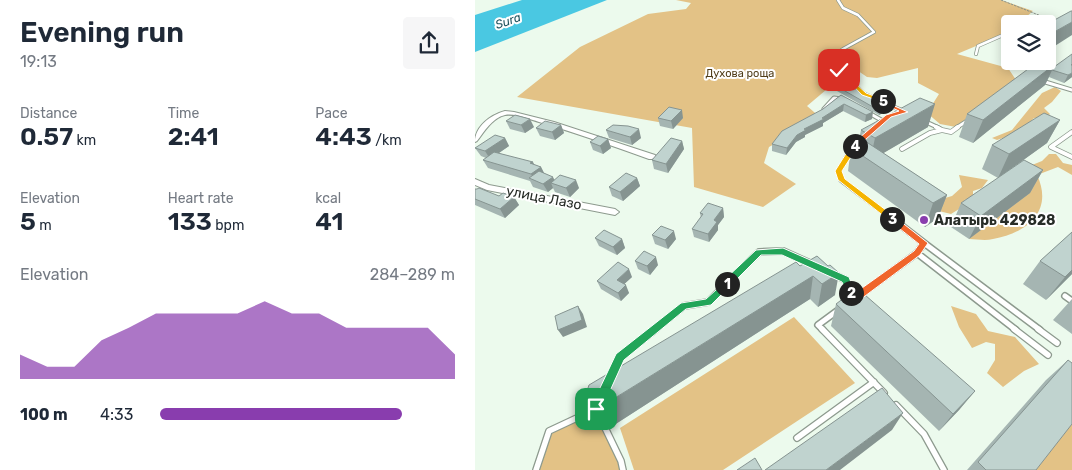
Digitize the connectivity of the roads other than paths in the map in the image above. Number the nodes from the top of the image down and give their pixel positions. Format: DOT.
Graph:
graph roads {
  1 [pos="838,0"];
  2 [pos="1056,21"];
  3 [pos="1062,22"];
  4 [pos="1001,36"];
  5 [pos="976,54"];
  6 [pos="1040,80"];
  7 [pos="1072,90"];
  8 [pos="850,104"];
  9 [pos="866,112"];
  10 [pos="820,113"];
  11 [pos="897,114"];
  12 [pos="888,116"];
  13 [pos="973,116"];
  14 [pos="920,119"];
  15 [pos="883,121"];
  16 [pos="876,126"];
  17 [pos="942,130"];
  18 [pos="870,132"];
  19 [pos="1072,132"];
  20 [pos="475,140"];
  21 [pos="901,149"];
  22 [pos="651,157"];
  23 [pos="1072,157"];
  24 [pos="475,182"];
  25 [pos="615,212"];
  26 [pos="924,243"];
  27 [pos="917,253"];
  28 [pos="819,268"];
  29 [pos="828,272"];
  30 [pos="1065,296"];
  31 [pos="853,300"];
  32 [pos="1072,301"];
  33 [pos="846,305"];
  34 [pos="839,310"];
  35 [pos="1057,343"];
  36 [pos="1047,355"];
  37 [pos="874,382"];
  38 [pos="608,383"];
  39 [pos="886,395"];
  40 [pos="600,400"];
  41 [pos="893,402"];
  42 [pos="596,409"];
  43 [pos="797,438"];
  44 [pos="536,470"];
  45 [pos="623,470"];
  46 [pos="945,470"];
  1 -- 11 [label="lane"];
  2 -- 3 [label="lane"];
  4 -- 5 [label="lane"];
  6 -- 7 [label="lane"];
  8 -- 10 [label="lane"];
  9 -- 15 [label="lane"];
  12 -- 15 [label="lane"];
  13 -- 17 [label="lane"];
  14 -- 17 [label="lane"];
  15 -- 16 [label="lane"];
  17 -- 21 [label="lane"];
  18 -- 26 [label="lane"];
  19 -- 23 [label="lane"];
  20 -- 22 [label="street"];
  24 -- 25 [label="street, улица Лазо"];
  26 -- 27 [label="lane"];
  26 -- 35 [label="lane"];
  27 -- 31 [label="lane"];
  27 -- 36 [label="lane"];
  28 -- 38 [label="lane"];
  29 -- 31 [label="lane"];
  30 -- 32 [label="lane"];
  31 -- 33 [label="lane"];
  34 -- 37 [label="lane"];
  37 -- 39 [label="lane"];
  37 -- 43 [label="lane"];
  40 -- 42 [label="lane"];
  41 -- 46 [label="lane"];
  42 -- 44 [label="lane"];
  42 -- 45 [label="lane"];
}
